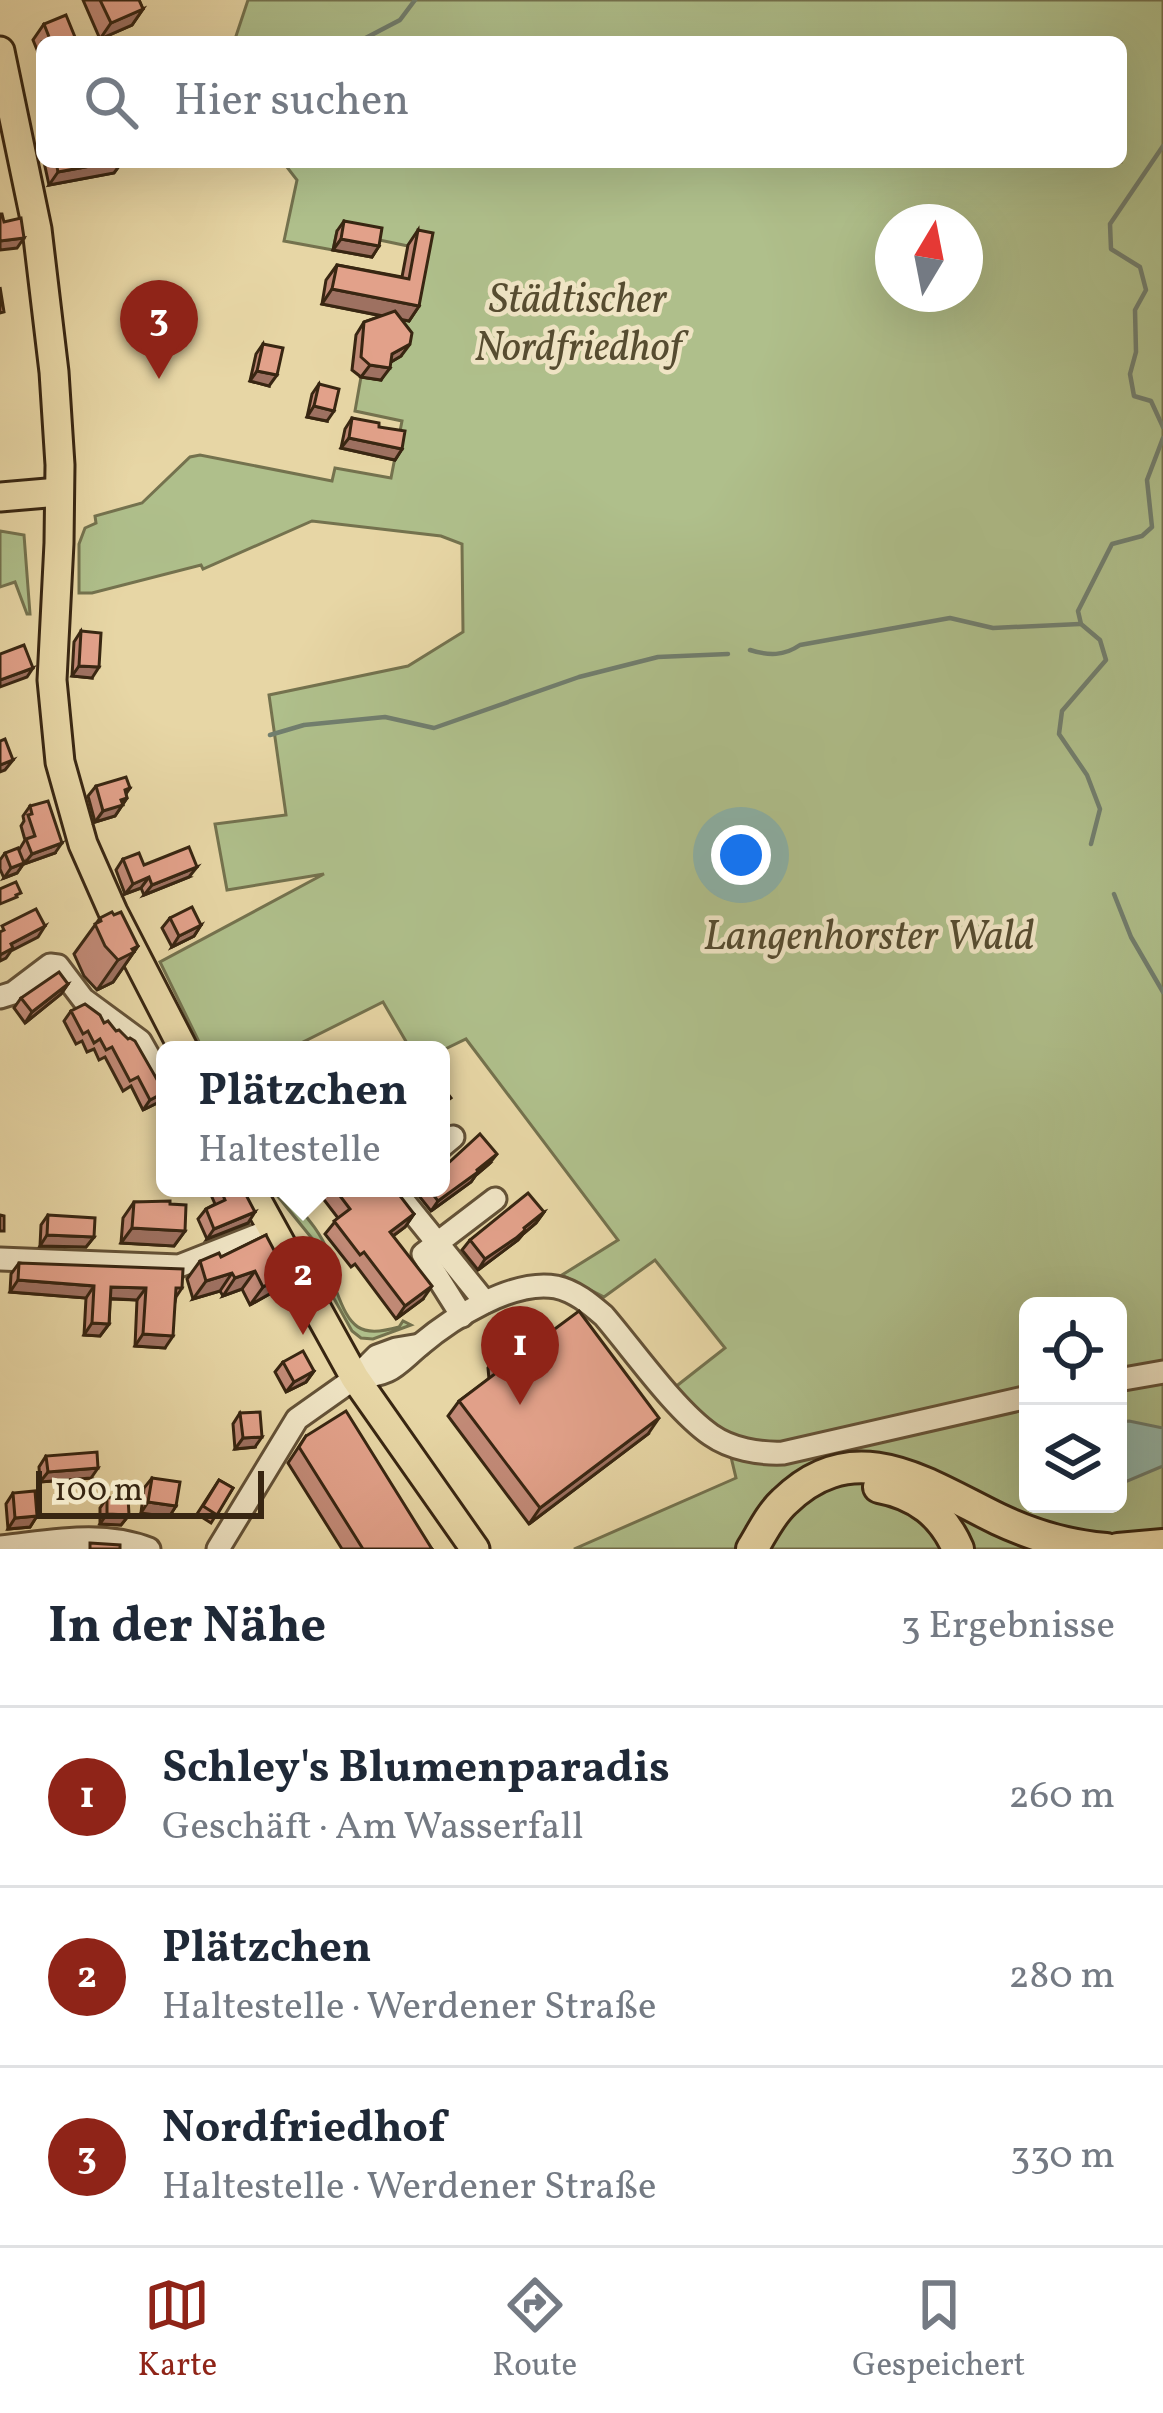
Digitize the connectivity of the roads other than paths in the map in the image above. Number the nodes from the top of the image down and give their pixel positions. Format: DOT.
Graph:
graph roads {
  1 [pos="0,51"];
  2 [pos="0,497"];
  3 [pos="59,502"];
  4 [pos="0,513"];
  5 [pos="0,997"];
  6 [pos="180,1041"];
  7 [pos="156,1069"];
  8 [pos="254,1197"];
  9 [pos="400,1197"];
  10 [pos="495,1199"];
  11 [pos="271,1230"];
  12 [pos="439,1244"];
  13 [pos="0,1259"];
  14 [pos="485,1302"];
  15 [pos="462,1316"];
  16 [pos="1163,1372"];
  17 [pos="355,1378"];
  18 [pos="1127,1378"];
  19 [pos="1019,1399"];
  20 [pos="1163,1545"];
  21 [pos="0,1547"];
  22 [pos="149,1549"];
  23 [pos="218,1549"];
  24 [pos="476,1549"];
  25 [pos="752,1549"];
  26 [pos="773,1549"];
  27 [pos="958,1549"];
  28 [pos="1106,1549"];
  29 [pos="1118,1549"];
  1 -- 3 [label="main road"];
  2 -- 3 [label="main road"];
  3 -- 4 [label="main road"];
  3 -- 6 [label="main road"];
  5 -- 7 [label="street"];
  8 -- 11 [label="main road"];
  9 -- 12 [label="street"];
  10 -- 12 [label="street"];
  11 -- 13 [label="street"];
  11 -- 17 [label="main road"];
  12 -- 14 [label="street"];
  12 -- 15 [label="street"];
  14 -- 15 [label="street"];
  14 -- 19 [label="street"];
  15 -- 17 [label="street"];
  16 -- 18 [label="street"];
  17 -- 23 [label="street"];
  17 -- 24 [label="main road"];
  20 -- 29 [label="highway"];
  21 -- 22 [label="street"];
  25 -- 28 [label="highway"];
  26 -- 27 [label="highway"];
}
